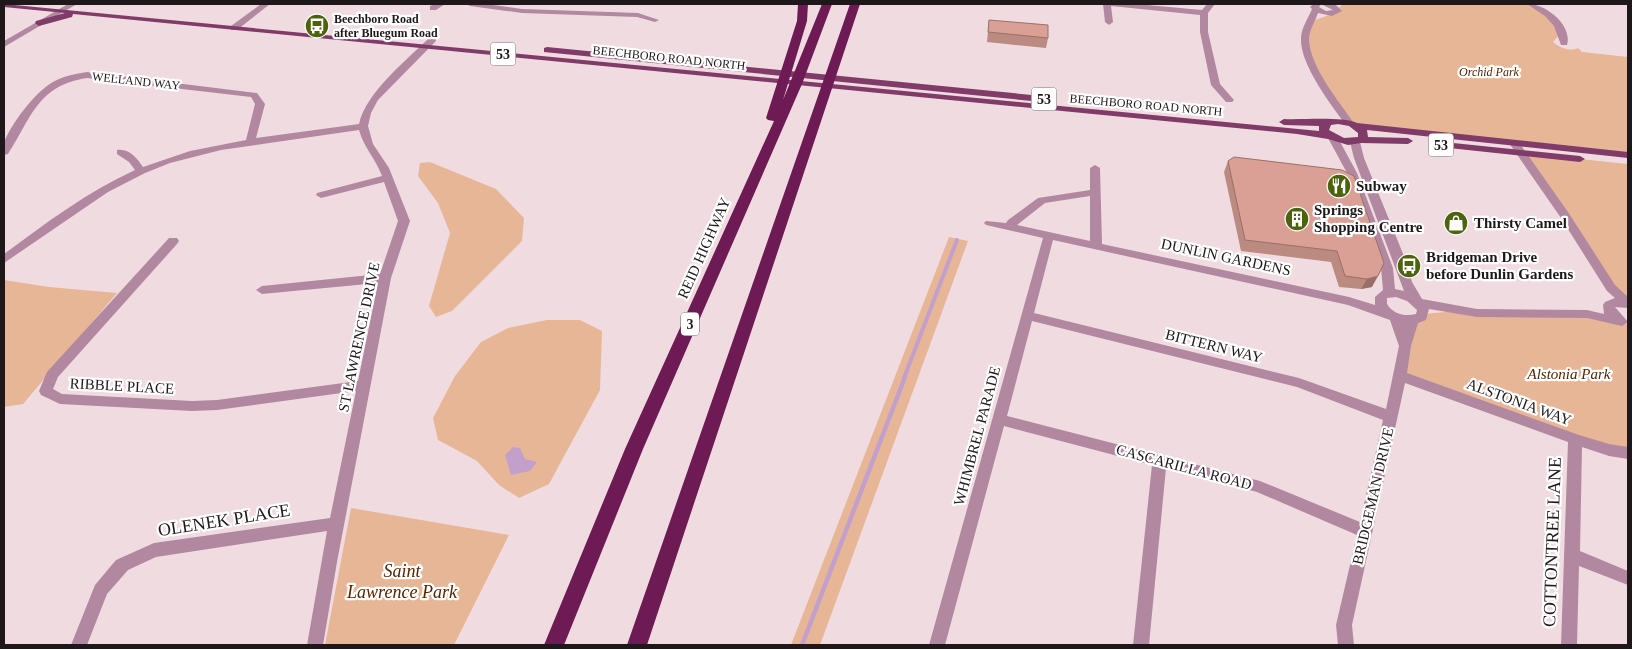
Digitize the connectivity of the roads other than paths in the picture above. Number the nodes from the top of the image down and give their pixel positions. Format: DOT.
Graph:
graph roads {
  1 [pos="73,4"];
  2 [pos="77,4"];
  3 [pos="266,4"];
  4 [pos="470,4"];
  5 [pos="803,4"];
  6 [pos="828,4"];
  7 [pos="856,4"];
  8 [pos="860,4"];
  9 [pos="1108,4"];
  10 [pos="1114,4"];
  11 [pos="1212,4"];
  12 [pos="1531,4"];
  13 [pos="4,5"];
  14 [pos="1315,6"];
  15 [pos="1333,6"];
  16 [pos="61,7"];
  17 [pos="52,10"];
  18 [pos="88,13"];
  19 [pos="1204,13"];
  20 [pos="656,20"];
  21 [pos="1312,20"];
  22 [pos="244,21"];
  23 [pos="1109,22"];
  24 [pos="39,23"];
  25 [pos="234,28"];
  26 [pos="4,39"];
  27 [pos="842,41"];
  28 [pos="429,43"];
  29 [pos="1564,43"];
  30 [pos="4,44"];
  31 [pos="855,84"];
  32 [pos="1228,100"];
  33 [pos="1334,103"];
  34 [pos="1327,122"];
  35 [pos="1352,124"];
  36 [pos="363,126"];
  37 [pos="1332,137"];
  38 [pos="1358,141"];
  39 [pos="250,142"];
  40 [pos="1514,143"];
  41 [pos="4,152"];
  42 [pos="122,152"];
  43 [pos="1522,153"];
  44 [pos="1628,155"];
  45 [pos="1361,162"];
  46 [pos="1628,164"];
  47 [pos="1095,168"];
  48 [pos="141,171"];
  49 [pos="1352,173"];
  50 [pos="388,178"];
  51 [pos="1095,192"];
  52 [pos="321,195"];
  53 [pos="990,223"];
  54 [pos="1011,228"];
  55 [pos="1049,235"];
  56 [pos="173,241"];
  57 [pos="1096,246"];
  58 [pos="6,255"];
  59 [pos="385,278"];
  60 [pos="1611,288"];
  61 [pos="262,290"];
  62 [pos="1385,295"];
  63 [pos="1349,301"];
  64 [pos="1628,304"];
  65 [pos="1610,305"];
  66 [pos="1418,309"];
  67 [pos="1587,314"];
  68 [pos="1392,315"];
  69 [pos="1027,316"];
  70 [pos="1625,323"];
  71 [pos="682,342"];
  72 [pos="1405,346"];
  73 [pos="1400,376"];
  74 [pos="365,385"];
  75 [pos="1391,417"];
  76 [pos="999,418"];
  77 [pos="1574,439"];
  78 [pos="1628,453"];
  79 [pos="1160,461"];
  80 [pos="338,523"];
  81 [pos="1364,531"];
  82 [pos="1571,555"];
  83 [pos="1628,578"];
  84 [pos="79,645"];
  85 [pos="315,645"];
  86 [pos="554,645"];
  87 [pos="637,645"];
  88 [pos="937,645"];
  89 [pos="1141,645"];
  90 [pos="1346,645"];
  91 [pos="1569,645"];
  1 -- 16 [label="street"];
  2 -- 22 [label="main road, BEECHBORO ROAD NORTH / 53"];
  3 -- 22 [label="street"];
  4 -- 20 [label="street"];
  5 -- 71 [label="highway"];
  6 -- 71 [label="highway, REID HIGHWAY / 3"];
  7 -- 27 [label="highway"];
  8 -- 27 [label="highway"];
  9 -- 23 [label="street"];
  10 -- 19 [label="street"];
  11 -- 19 [label="street"];
  12 -- 29 [label="street"];
  13 -- 17 [label="main road"];
  14 -- 15 [label="street"];
  14 -- 21 [label="street"];
  15 -- 21 [label="street"];
  16 -- 17 [label="street"];
  16 -- 18 [label="main road, BEECHBORO ROAD NORTH / 53"];
  16 -- 24 [label="street"];
  17 -- 26 [label="street"];
  18 -- 24 [label="main road"];
  18 -- 25 [label="main road, BEECHBORO ROAD NORTH / 53"];
  19 -- 32 [label="street"];
  21 -- 33 [label="street"];
  22 -- 25 [label="street"];
  22 -- 28 [label="main road, BEECHBORO ROAD NORTH / 53"];
  24 -- 30 [label="street"];
  25 -- 28 [label="main road, BEECHBORO ROAD NORTH / 53"];
  27 -- 87 [label="highway"];
  28 -- 31 [label="main road, BEECHBORO ROAD NORTH / 53"];
  28 -- 31 [label="main road, BEECHBORO ROAD NORTH / 53"];
  28 -- 36 [label="street"];
  31 -- 34 [label="main road, BEECHBORO ROAD NORTH / 53"];
  31 -- 37 [label="main road, BEECHBORO ROAD NORTH / 53"];
  33 -- 34 [label="street"];
  33 -- 35 [label="street"];
  34 -- 35 [label="main road, 53"];
  34 -- 37 [label="main road"];
  35 -- 38 [label="main road"];
  35 -- 40 [label="main road, 53"];
  36 -- 39 [label="street"];
  36 -- 50 [label="street, ST LAWRENCE DRIVE"];
  37 -- 38 [label="main road, 53"];
  37 -- 49 [label="street"];
  38 -- 43 [label="main road, 53"];
  38 -- 45 [label="street"];
  39 -- 41 [label="street, WELLAND WAY"];
  39 -- 48 [label="street"];
  40 -- 43 [label="street"];
  40 -- 44 [label="main road, 53"];
  42 -- 48 [label="street"];
  43 -- 46 [label="main road, 53"];
  43 -- 60 [label="street"];
  45 -- 49 [label="street"];
  45 -- 66 [label="street"];
  47 -- 51 [label="street"];
  48 -- 58 [label="street"];
  49 -- 62 [label="street"];
  50 -- 52 [label="street"];
  50 -- 59 [label="street, ST LAWRENCE DRIVE"];
  51 -- 54 [label="street"];
  51 -- 57 [label="street"];
  53 -- 54 [label="street, DUNLIN GARDENS"];
  54 -- 55 [label="street, DUNLIN GARDENS"];
  55 -- 57 [label="street, DUNLIN GARDENS"];
  55 -- 69 [label="street, WHIMBREL PARADE"];
  56 -- 74 [label="street, RIBBLE PLACE"];
  57 -- 63 [label="street, DUNLIN GARDENS"];
  59 -- 61 [label="street"];
  59 -- 74 [label="street, ST LAWRENCE DRIVE"];
  60 -- 64 [label="street"];
  60 -- 65 [label="street"];
  62 -- 63 [label="street, DUNLIN GARDENS"];
  62 -- 66 [label="street"];
  62 -- 68 [label="street, BRIDGEMAN DRIVE"];
  63 -- 68 [label="street, DUNLIN GARDENS"];
  64 -- 65 [label="street"];
  65 -- 67 [label="street"];
  65 -- 70 [label="street"];
  66 -- 67 [label="street"];
  66 -- 68 [label="street, DUNLIN GARDENS"];
  66 -- 72 [label="street, BRIDGEMAN DRIVE"];
  67 -- 70 [label="street"];
  68 -- 72 [label="street, BRIDGEMAN DRIVE"];
  69 -- 75 [label="street, BITTERN WAY"];
  69 -- 76 [label="street, WHIMBREL PARADE"];
  71 -- 86 [label="highway, REID HIGHWAY / 3"];
  72 -- 73 [label="street, BRIDGEMAN DRIVE"];
  73 -- 75 [label="street, BRIDGEMAN DRIVE"];
  73 -- 77 [label="street, ALSTONIA WAY"];
  74 -- 80 [label="street, ST LAWRENCE DRIVE"];
  75 -- 81 [label="street, BRIDGEMAN DRIVE"];
  76 -- 79 [label="street, CASCARILLA ROAD"];
  76 -- 88 [label="street, WHIMBREL PARADE"];
  77 -- 78 [label="street, ALSTONIA WAY"];
  77 -- 82 [label="street, COTTONTREE LANE"];
  79 -- 81 [label="street, CASCARILLA ROAD"];
  79 -- 89 [label="street"];
  80 -- 84 [label="street, OLENEK PLACE"];
  80 -- 85 [label="street, ST LAWRENCE DRIVE"];
  81 -- 90 [label="street, BRIDGEMAN DRIVE"];
  82 -- 83 [label="street"];
  82 -- 91 [label="street, COTTONTREE LANE"];
}
